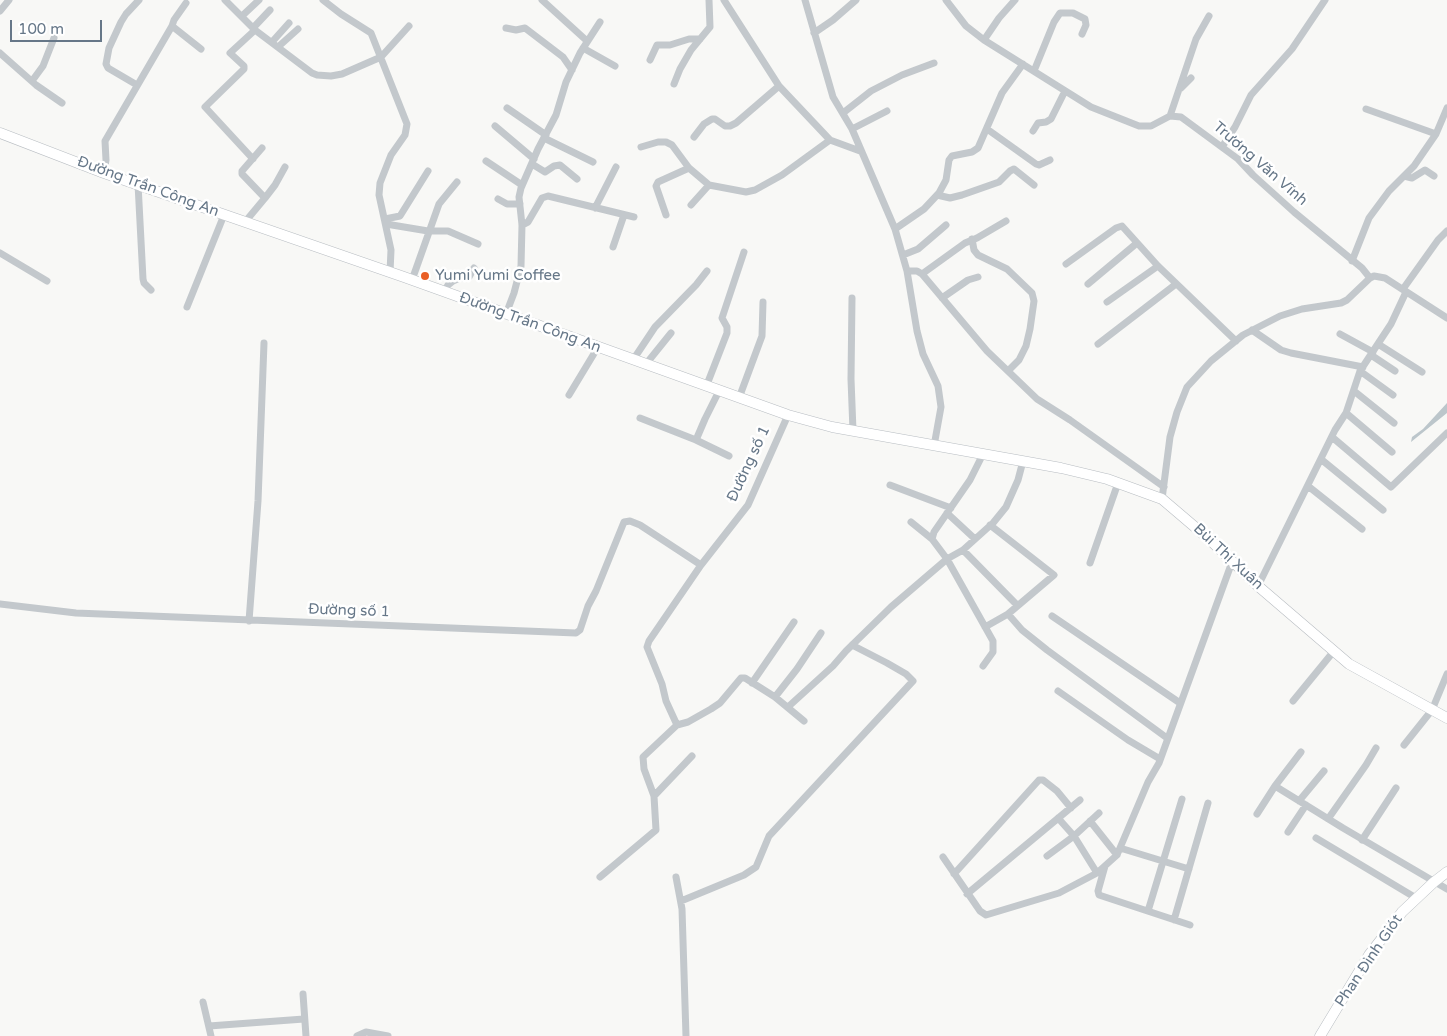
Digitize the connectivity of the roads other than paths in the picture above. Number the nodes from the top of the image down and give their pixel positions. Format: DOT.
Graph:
graph roads {
  1 [pos="9,0"];
  2 [pos="139,0"];
  3 [pos="225,0"];
  4 [pos="259,0"];
  5 [pos="323,0"];
  6 [pos="542,0"];
  7 [pos="709,0"];
  8 [pos="724,0"];
  9 [pos="805,0"];
  10 [pos="856,0"];
  11 [pos="946,0"];
  12 [pos="1015,0"];
  13 [pos="1325,0"];
  14 [pos="186,3"];
  15 [pos="270,10"];
  16 [pos="0,11"];
  17 [pos="242,16"];
  18 [pos="1209,16"];
  19 [pos="600,22"];
  20 [pos="290,23"];
  21 [pos="172,26"];
  22 [pos="409,26"];
  23 [pos="506,28"];
  24 [pos="254,29"];
  25 [pos="298,30"];
  26 [pos="814,34"];
  27 [pos="1082,34"];
  28 [pos="54,38"];
  29 [pos="700,39"];
  30 [pos="984,40"];
  31 [pos="587,41"];
  32 [pos="272,42"];
  33 [pos="278,47"];
  34 [pos="583,48"];
  35 [pos="201,50"];
  36 [pos="0,53"];
  37 [pos="381,57"];
  38 [pos="650,60"];
  39 [pos="934,63"];
  40 [pos="1023,64"];
  41 [pos="615,66"];
  42 [pos="572,70"];
  43 [pos="1034,71"];
  44 [pos="1191,78"];
  45 [pos="32,81"];
  46 [pos="674,84"];
  47 [pos="137,85"];
  48 [pos="779,86"];
  49 [pos="1180,88"];
  50 [pos="1065,91"];
  51 [pos="62,103"];
  52 [pos="508,108"];
  53 [pos="1447,108"];
  54 [pos="1366,109"];
  55 [pos="887,111"];
  56 [pos="843,113"];
  57 [pos="1170,116"];
  58 [pos="1445,117"];
  59 [pos="495,126"];
  60 [pos="852,129"];
  61 [pos="987,129"];
  62 [pos="1033,131"];
  63 [pos="0,133"];
  64 [pos="1436,134"];
  65 [pos="545,136"];
  66 [pos="694,137"];
  67 [pos="830,140"];
  68 [pos="1222,147"];
  69 [pos="262,148"];
  70 [pos="641,148"];
  71 [pos="860,151"];
  72 [pos="1420,158"];
  73 [pos="253,159"];
  74 [pos="1050,160"];
  75 [pos="486,161"];
  76 [pos="533,161"];
  77 [pos="593,162"];
  78 [pos="616,166"];
  79 [pos="285,167"];
  80 [pos="689,168"];
  81 [pos="1425,170"];
  82 [pos="428,171"];
  83 [pos="104,172"];
  84 [pos="1404,176"];
  85 [pos="1434,176"];
  86 [pos="577,179"];
  87 [pos="457,182"];
  88 [pos="138,184"];
  89 [pos="522,185"];
  90 [pos="709,185"];
  91 [pos="1034,185"];
  92 [pos="937,195"];
  93 [pos="265,198"];
  94 [pos="498,198"];
  95 [pos="520,204"];
  96 [pos="691,205"];
  97 [pos="595,208"];
  98 [pos="224,214"];
  99 [pos="624,215"];
  100 [pos="666,215"];
  101 [pos="634,217"];
  102 [pos="1006,221"];
  103 [pos="245,222"];
  104 [pos="386,222"];
  105 [pos="522,225"];
  106 [pos="946,225"];
  107 [pos="896,229"];
  108 [pos="428,231"];
  109 [pos="1447,231"];
  110 [pos="972,239"];
  111 [pos="1137,243"];
  112 [pos="478,244"];
  113 [pos="614,248"];
  114 [pos="744,252"];
  115 [pos="0,253"];
  116 [pos="903,255"];
  117 [pos="1352,261"];
  118 [pos="1066,264"];
  119 [pos="1158,266"];
  120 [pos="474,268"];
  121 [pos="707,270"];
  122 [pos="390,272"];
  123 [pos="908,272"];
  124 [pos="922,274"];
  125 [pos="978,277"];
  126 [pos="1370,278"];
  127 [pos="47,280"];
  128 [pos="412,280"];
  129 [pos="1088,284"];
  130 [pos="1176,284"];
  131 [pos="150,290"];
  132 [pos="1404,291"];
  133 [pos="444,292"];
  134 [pos="852,298"];
  135 [pos="942,298"];
  136 [pos="763,302"];
  137 [pos="1107,302"];
  138 [pos="187,307"];
  139 [pos="506,314"];
  140 [pos="1447,318"];
  141 [pos="1252,330"];
  142 [pos="670,333"];
  143 [pos="1340,334"];
  144 [pos="1236,341"];
  145 [pos="264,343"];
  146 [pos="1098,344"];
  147 [pos="1378,344"];
  148 [pos="598,347"];
  149 [pos="1372,354"];
  150 [pos="633,360"];
  151 [pos="646,364"];
  152 [pos="1362,369"];
  153 [pos="1008,371"];
  154 [pos="1395,371"];
  155 [pos="1422,372"];
  156 [pos="706,387"];
  157 [pos="719,391"];
  158 [pos="1354,391"];
  159 [pos="569,395"];
  160 [pos="1393,395"];
  161 [pos="739,398"];
  162 [pos="1346,413"];
  163 [pos="788,415"];
  164 [pos="640,418"];
  165 [pos="1394,423"];
  166 [pos="853,431"];
  167 [pos="1447,433"];
  168 [pos="1332,438"];
  169 [pos="696,440"];
  170 [pos="934,446"];
  171 [pos="1392,452"];
  172 [pos="983,454"];
  173 [pos="729,456"];
  174 [pos="1322,460"];
  175 [pos="1023,461"];
  176 [pos="1118,483"];
  177 [pos="890,485"];
  178 [pos="1308,486"];
  179 [pos="1164,487"];
  180 [pos="1162,498"];
  181 [pos="949,510"];
  182 [pos="1383,510"];
  183 [pos="912,522"];
  184 [pos="990,525"];
  185 [pos="1362,529"];
  186 [pos="932,539"];
  187 [pos="974,539"];
  188 [pos="963,550"];
  189 [pos="947,559"];
  190 [pos="1232,562"];
  191 [pos="698,563"];
  192 [pos="1090,563"];
  193 [pos="1258,586"];
  194 [pos="0,604"];
  195 [pos="1017,605"];
  196 [pos="1008,614"];
  197 [pos="1052,616"];
  198 [pos="249,621"];
  199 [pos="794,622"];
  200 [pos="985,627"];
  201 [pos="821,633"];
  202 [pos="852,645"];
  203 [pos="1334,651"];
  204 [pos="983,666"];
  205 [pos="1447,674"];
  206 [pos="752,683"];
  207 [pos="1058,691"];
  208 [pos="775,697"];
  209 [pos="1293,701"];
  210 [pos="1180,703"];
  211 [pos="788,707"];
  212 [pos="1432,710"];
  213 [pos="1447,718"];
  214 [pos="804,721"];
  215 [pos="678,725"];
  216 [pos="1167,738"];
  217 [pos="1404,746"];
  218 [pos="1376,748"];
  219 [pos="1301,752"];
  220 [pos="692,756"];
  221 [pos="1160,759"];
  222 [pos="1324,771"];
  223 [pos="1275,786"];
  224 [pos="1396,788"];
  225 [pos="654,796"];
  226 [pos="1182,799"];
  227 [pos="1080,800"];
  228 [pos="1299,801"];
  229 [pos="1208,803"];
  230 [pos="1306,805"];
  231 [pos="1070,808"];
  232 [pos="1099,813"];
  233 [pos="1257,814"];
  234 [pos="1058,818"];
  235 [pos="1328,819"];
  236 [pos="1090,821"];
  237 [pos="1288,832"];
  238 [pos="1074,836"];
  239 [pos="1316,838"];
  240 [pos="1362,840"];
  241 [pos="1119,851"];
  242 [pos="1047,856"];
  243 [pos="942,858"];
  244 [pos="1163,861"];
  245 [pos="1105,866"];
  246 [pos="1190,869"];
  247 [pos="1447,872"];
  248 [pos="1097,873"];
  249 [pos="954,874"];
  250 [pos="600,877"];
  251 [pos="676,877"];
  252 [pos="1434,882"];
  253 [pos="1447,890"];
  254 [pos="967,894"];
  255 [pos="1416,898"];
  256 [pos="681,901"];
  257 [pos="1148,911"];
  258 [pos="1174,920"];
  259 [pos="1190,925"];
  260 [pos="302,994"];
  261 [pos="203,1002"];
  262 [pos="304,1019"];
  263 [pos="209,1026"];
  264 [pos="211,1036"];
  265 [pos="306,1036"];
  266 [pos="357,1036"];
  267 [pos="388,1036"];
  268 [pos="686,1036"];
  269 [pos="1320,1036"];
  1 -- 16 [label="street"];
  2 -- 47 [label="street"];
  3 -- 17 [label="street"];
  4 -- 17 [label="street"];
  5 -- 37 [label="street"];
  6 -- 31 [label="street"];
  7 -- 29 [label="street"];
  8 -- 48 [label="street"];
  9 -- 26 [label="street"];
  10 -- 26 [label="street"];
  11 -- 30 [label="street"];
  12 -- 30 [label="street"];
  13 -- 68 [label="street"];
  14 -- 21 [label="street"];
  15 -- 24 [label="street"];
  17 -- 24 [label="street"];
  18 -- 49 [label="street"];
  19 -- 31 [label="street"];
  20 -- 32 [label="street"];
  21 -- 35 [label="street"];
  21 -- 47 [label="street"];
  22 -- 37 [label="street"];
  23 -- 42 [label="street"];
  24 -- 32 [label="street"];
  24 -- 73 [label="street"];
  25 -- 33 [label="street"];
  26 -- 56 [label="street"];
  27 -- 43 [label="street"];
  28 -- 45 [label="street"];
  29 -- 38 [label="street"];
  29 -- 46 [label="street"];
  30 -- 40 [label="street"];
  31 -- 34 [label="street"];
  32 -- 33 [label="street"];
  33 -- 37 [label="street"];
  34 -- 41 [label="street"];
  34 -- 42 [label="street"];
  36 -- 45 [label="street"];
  37 -- 104 [label="street"];
  39 -- 56 [label="street"];
  40 -- 43 [label="street"];
  40 -- 61 [label="street"];
  42 -- 65 [label="street"];
  43 -- 50 [label="street"];
  44 -- 49 [label="street"];
  45 -- 51 [label="street"];
  47 -- 83 [label="street"];
  48 -- 66 [label="street"];
  48 -- 67 [label="street"];
  49 -- 57 [label="street"];
  50 -- 57 [label="street"];
  50 -- 62 [label="street"];
  52 -- 65 [label="street"];
  53 -- 58 [label="street"];
  54 -- 64 [label="street"];
  55 -- 60 [label="street"];
  56 -- 60 [label="street"];
  57 -- 68 [label="street, Trương Văn Vĩnh"];
  58 -- 64 [label="street"];
  59 -- 76 [label="street"];
  60 -- 71 [label="street"];
  61 -- 74 [label="street"];
  61 -- 92 [label="street"];
  63 -- 83 [label="main road, Đường Trần Công An"];
  64 -- 72 [label="street"];
  65 -- 76 [label="street"];
  65 -- 77 [label="street"];
  67 -- 71 [label="street"];
  67 -- 90 [label="street"];
  68 -- 117 [label="street, Trương Văn Vĩnh"];
  69 -- 73 [label="street"];
  70 -- 80 [label="street"];
  71 -- 107 [label="street"];
  72 -- 81 [label="street"];
  72 -- 84 [label="street"];
  73 -- 93 [label="street"];
  75 -- 89 [label="street"];
  76 -- 86 [label="street"];
  76 -- 89 [label="street"];
  78 -- 97 [label="street"];
  79 -- 93 [label="street"];
  80 -- 90 [label="street"];
  80 -- 100 [label="street"];
  81 -- 84 [label="street"];
  81 -- 85 [label="street"];
  82 -- 104 [label="street"];
  83 -- 88 [label="main road, Đường Trần Công An"];
  84 -- 117 [label="street"];
  87 -- 108 [label="street"];
  88 -- 98 [label="main road, Đường Trần Công An"];
  88 -- 131 [label="street"];
  89 -- 95 [label="street"];
  90 -- 96 [label="street"];
  91 -- 92 [label="street"];
  92 -- 107 [label="street"];
  93 -- 103 [label="street"];
  94 -- 95 [label="street"];
  95 -- 105 [label="street"];
  97 -- 99 [label="street"];
  97 -- 105 [label="street"];
  98 -- 103 [label="main road, Đường Trần Công An"];
  98 -- 138 [label="street"];
  99 -- 101 [label="street"];
  99 -- 113 [label="street"];
  102 -- 110 [label="street"];
  103 -- 122 [label="main road, Đường Trần Công An"];
  104 -- 108 [label="street"];
  104 -- 122 [label="street"];
  105 -- 139 [label="street"];
  106 -- 116 [label="street"];
  107 -- 116 [label="street"];
  108 -- 112 [label="street"];
  108 -- 128 [label="street"];
  109 -- 132 [label="street"];
  110 -- 124 [label="street"];
  110 -- 153 [label="street"];
  111 -- 118 [label="street"];
  111 -- 119 [label="street"];
  111 -- 129 [label="street"];
  114 -- 156 [label="street"];
  115 -- 127 [label="street"];
  116 -- 123 [label="street"];
  117 -- 126 [label="street, Trương Văn Vĩnh"];
  119 -- 130 [label="street"];
  119 -- 137 [label="street"];
  120 -- 133 [label="street"];
  121 -- 150 [label="street"];
  122 -- 128 [label="main road, Đường Trần Công An"];
  123 -- 124 [label="street"];
  123 -- 170 [label="street"];
  124 -- 135 [label="street"];
  125 -- 135 [label="street"];
  126 -- 132 [label="street"];
  126 -- 141 [label="street"];
  128 -- 133 [label="main road, Đường Trần Công An"];
  130 -- 144 [label="street"];
  130 -- 146 [label="street"];
  132 -- 140 [label="street"];
  132 -- 147 [label="street"];
  133 -- 139 [label="main road, Đường Trần Công An"];
  134 -- 166 [label="street"];
  135 -- 153 [label="street"];
  136 -- 161 [label="street"];
  139 -- 148 [label="main road, Đường Trần Công An"];
  141 -- 144 [label="street"];
  141 -- 152 [label="street"];
  142 -- 151 [label="street"];
  143 -- 149 [label="street"];
  144 -- 179 [label="street"];
  145 -- 198 [label="street"];
  147 -- 149 [label="street"];
  147 -- 155 [label="street"];
  148 -- 150 [label="main road, Đường Trần Công An"];
  148 -- 159 [label="street"];
  149 -- 152 [label="street"];
  149 -- 154 [label="street"];
  150 -- 151 [label="main road, Đường Trần Công An"];
  151 -- 156 [label="main road, Đường Trần Công An"];
  152 -- 158 [label="street"];
  152 -- 160 [label="street"];
  153 -- 179 [label="street"];
  156 -- 157 [label="main road, Đường Trần Công An"];
  157 -- 161 [label="main road, Đường Trần Công An"];
  157 -- 169 [label="street"];
  158 -- 162 [label="street"];
  158 -- 165 [label="street"];
  161 -- 163 [label="main road, Đường Trần Công An"];
  162 -- 168 [label="street"];
  162 -- 171 [label="street"];
  163 -- 166 [label="main road, Đường Trần Công An"];
  163 -- 191 [label="street, Đường số 1"];
  164 -- 169 [label="street"];
  166 -- 170 [label="main road, Đường Trần Công An"];
  167 -- 168 [label="street"];
  168 -- 174 [label="street"];
  169 -- 173 [label="street"];
  170 -- 172 [label="main road, Đường Trần Công An"];
  172 -- 175 [label="main road, Bùi Thị Xuân"];
  172 -- 181 [label="street"];
  174 -- 178 [label="street"];
  174 -- 182 [label="street"];
  175 -- 176 [label="main road, Bùi Thị Xuân"];
  175 -- 184 [label="street"];
  176 -- 180 [label="main road, Bùi Thị Xuân"];
  176 -- 192 [label="street"];
  177 -- 181 [label="street"];
  178 -- 185 [label="street"];
  178 -- 193 [label="street"];
  179 -- 180 [label="street"];
  180 -- 190 [label="main road, Bùi Thị Xuân"];
  181 -- 186 [label="street"];
  181 -- 187 [label="street"];
  183 -- 186 [label="street"];
  184 -- 187 [label="street"];
  184 -- 195 [label="street"];
  186 -- 189 [label="street"];
  187 -- 188 [label="street"];
  188 -- 189 [label="street"];
  188 -- 195 [label="street"];
  189 -- 200 [label="street"];
  189 -- 202 [label="street"];
  190 -- 193 [label="main road, Bùi Thị Xuân"];
  190 -- 210 [label="street"];
  191 -- 198 [label="street, Đường số 1"];
  191 -- 215 [label="street, Đường số 1"];
  193 -- 203 [label="main road, Bùi Thị Xuân"];
  194 -- 198 [label="street, Đường số 1"];
  195 -- 196 [label="street"];
  196 -- 200 [label="street"];
  196 -- 216 [label="street"];
  197 -- 210 [label="street"];
  199 -- 206 [label="street"];
  200 -- 204 [label="street"];
  201 -- 208 [label="street"];
  202 -- 211 [label="street"];
  202 -- 256 [label="street"];
  203 -- 209 [label="street"];
  203 -- 212 [label="main road, Bùi Thị Xuân"];
  205 -- 212 [label="street"];
  206 -- 208 [label="street"];
  206 -- 215 [label="street"];
  207 -- 221 [label="street"];
  208 -- 211 [label="street"];
  210 -- 216 [label="street"];
  211 -- 214 [label="street"];
  212 -- 213 [label="main road, Bùi Thị Xuân"];
  212 -- 217 [label="street"];
  215 -- 225 [label="street"];
  216 -- 221 [label="street"];
  218 -- 235 [label="street"];
  219 -- 223 [label="street"];
  220 -- 225 [label="street"];
  221 -- 241 [label="street"];
  222 -- 228 [label="street"];
  223 -- 228 [label="street"];
  223 -- 233 [label="street"];
  224 -- 240 [label="street"];
  225 -- 250 [label="street"];
  226 -- 244 [label="street"];
  227 -- 231 [label="street"];
  228 -- 230 [label="street"];
  229 -- 246 [label="street"];
  230 -- 235 [label="street"];
  230 -- 237 [label="street"];
  231 -- 234 [label="street"];
  231 -- 249 [label="street"];
  232 -- 236 [label="street"];
  234 -- 238 [label="street"];
  234 -- 254 [label="street"];
  235 -- 240 [label="street"];
  236 -- 238 [label="street"];
  236 -- 241 [label="street"];
  238 -- 242 [label="street"];
  238 -- 248 [label="street"];
  239 -- 255 [label="street"];
  240 -- 252 [label="street"];
  241 -- 244 [label="street"];
  241 -- 245 [label="street"];
  243 -- 249 [label="street"];
  244 -- 246 [label="street"];
  244 -- 257 [label="street"];
  245 -- 248 [label="street"];
  245 -- 257 [label="street"];
  246 -- 258 [label="street"];
  247 -- 252 [label="main road, Phan Đình Giót"];
  248 -- 254 [label="street"];
  249 -- 254 [label="street"];
  251 -- 256 [label="street"];
  252 -- 253 [label="street"];
  252 -- 255 [label="main road, Phan Đình Giót"];
  255 -- 269 [label="main road, Phan Đình Giót"];
  256 -- 268 [label="street"];
  257 -- 258 [label="street"];
  258 -- 259 [label="street"];
  260 -- 262 [label="street"];
  261 -- 263 [label="street"];
  262 -- 263 [label="street"];
  262 -- 265 [label="street"];
  263 -- 264 [label="street"];
  266 -- 267 [label="street"];
}
